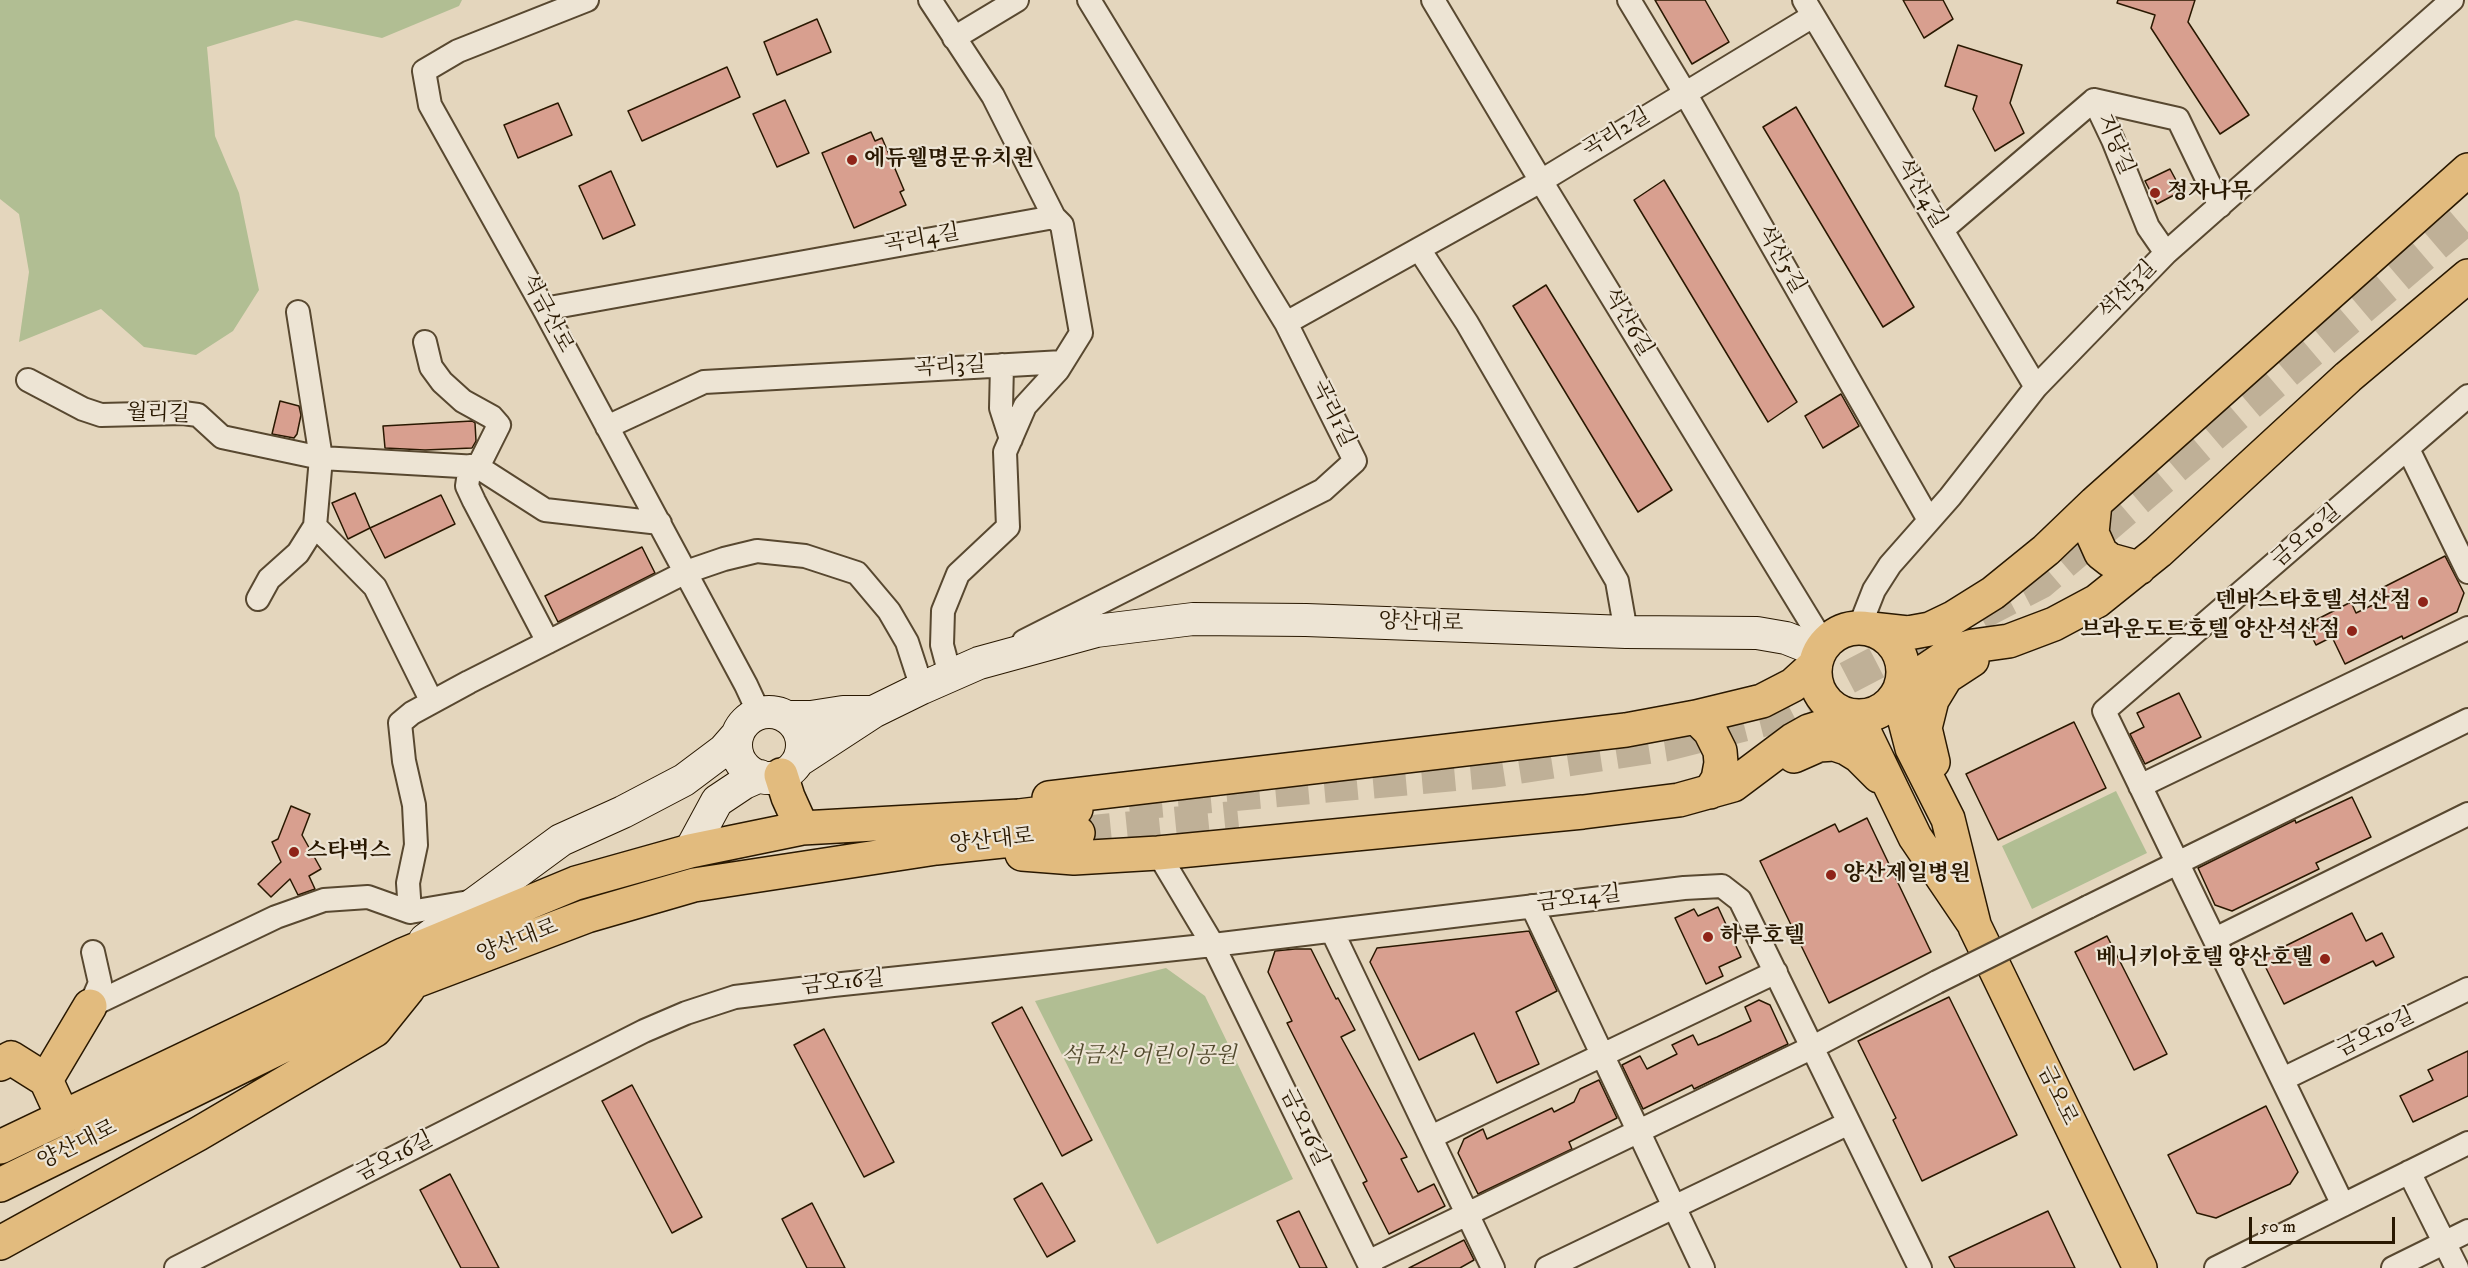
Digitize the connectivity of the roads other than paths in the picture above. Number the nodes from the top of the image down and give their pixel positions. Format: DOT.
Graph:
graph roads {
  1 [pos="587,0"];
  2 [pos="930,0"];
  3 [pos="1017,0"];
  4 [pos="1089,0"];
  5 [pos="1433,0"];
  6 [pos="1629,0"];
  7 [pos="2452,0"];
  8 [pos="1808,8"];
  9 [pos="954,38"];
  10 [pos="1685,93"];
  11 [pos="2094,100"];
  12 [pos="2468,170"];
  13 [pos="1540,181"];
  14 [pos="2220,206"];
  15 [pos="1054,217"];
  16 [pos="1942,230"];
  17 [pos="1419,249"];
  18 [pos="2166,253"];
  19 [pos="2468,276"];
  20 [pos="544,309"];
  21 [pos="298,312"];
  22 [pos="1286,322"];
  23 [pos="425,342"];
  24 [pos="1063,362"];
  25 [pos="1002,365"];
  26 [pos="28,380"];
  27 [pos="2036,387"];
  28 [pos="2468,396"];
  29 [pos="607,427"];
  30 [pos="1011,440"];
  31 [pos="2408,449"];
  32 [pos="321,458"];
  33 [pos="474,466"];
  34 [pos="2095,503"];
  35 [pos="1929,520"];
  36 [pos="660,523"];
  37 [pos="315,526"];
  38 [pos="2139,568"];
  39 [pos="686,572"];
  40 [pos="2468,572"];
  41 [pos="258,599"];
  42 [pos="1865,628"];
  43 [pos="2468,628"];
  44 [pos="1626,632"];
  45 [pos="2009,641"];
  46 [pos="548,642"];
  47 [pos="1819,653"];
  48 [pos="979,663"];
  49 [pos="936,682"];
  50 [pos="1899,691"];
  51 [pos="432,702"];
  52 [pos="873,712"];
  53 [pos="1696,717"];
  54 [pos="1856,717"];
  55 [pos="2468,720"];
  56 [pos="761,721"];
  57 [pos="780,771"];
  58 [pos="2140,786"];
  59 [pos="1721,788"];
  60 [pos="1897,799"];
  61 [pos="2468,814"];
  62 [pos="1948,819"];
  63 [pos="1077,821"];
  64 [pos="802,828"];
  65 [pos="937,834"];
  66 [pos="690,851"];
  67 [pos="1158,853"];
  68 [pos="2179,864"];
  69 [pos="477,901"];
  70 [pos="1532,906"];
  71 [pos="410,912"];
  72 [pos="1974,924"];
  73 [pos="1332,931"];
  74 [pos="2215,939"];
  75 [pos="1213,945"];
  76 [pos="93,952"];
  77 [pos="409,968"];
  78 [pos="1776,972"];
  79 [pos="2468,989"];
  80 [pos="90,1006"];
  81 [pos="1813,1047"];
  82 [pos="1603,1055"];
  83 [pos="0,1064"];
  84 [pos="2283,1079"];
  85 [pos="46,1080"];
  86 [pos="63,1117"];
  87 [pos="1849,1123"];
  88 [pos="1639,1132"];
  89 [pos="1431,1137"];
  90 [pos="2468,1143"];
  91 [pos="0,1147"];
  92 [pos="2409,1172"];
  93 [pos="0,1185"];
  94 [pos="2343,1205"];
  95 [pos="1674,1207"];
  96 [pos="1468,1215"];
  97 [pos="2468,1231"];
  98 [pos="0,1243"];
  99 [pos="2444,1243"];
  100 [pos="1370,1265"];
  101 [pos="1913,1266"];
  102 [pos="176,1268"];
  103 [pos="1493,1268"];
  104 [pos="1547,1268"];
  105 [pos="1703,1268"];
  106 [pos="2140,1268"];
  107 [pos="2216,1268"];
  108 [pos="2393,1268"];
  109 [pos="2457,1268"];
  1 -- 20 [label="street, 석금산로"];
  2 -- 9 [label="street"];
  3 -- 9 [label="street"];
  4 -- 22 [label="street, 곡리1길"];
  5 -- 13 [label="street, 석산6길"];
  6 -- 10 [label="street, 석산5길"];
  7 -- 14 [label="street, 석산3길"];
  8 -- 10 [label="street, 곡리2길"];
  8 -- 16 [label="street, 석산4길"];
  9 -- 15 [label="street"];
  10 -- 13 [label="street, 곡리2길"];
  10 -- 35 [label="street, 석산5길"];
  11 -- 14 [label="street"];
  11 -- 16 [label="street"];
  11 -- 18 [label="street, 지당길"];
  12 -- 34 [label="main road"];
  13 -- 17 [label="street, 곡리2길"];
  13 -- 47 [label="street, 석산6길"];
  14 -- 18 [label="street, 석산3길"];
  15 -- 20 [label="street, 곡리4길"];
  15 -- 24 [label="street"];
  16 -- 27 [label="street, 석산4길"];
  17 -- 22 [label="street, 곡리2길"];
  17 -- 44 [label="street"];
  18 -- 27 [label="street, 석산3길"];
  19 -- 38 [label="main road"];
  20 -- 29 [label="street, 석금산로"];
  21 -- 32 [label="street"];
  22 -- 48 [label="street, 곡리1길"];
  23 -- 33 [label="street"];
  24 -- 25 [label="street"];
  24 -- 30 [label="street"];
  25 -- 29 [label="street, 곡리3길"];
  25 -- 30 [label="street, 곡리3길"];
  26 -- 32 [label="street, 월리길"];
  27 -- 35 [label="street, 석산3길"];
  28 -- 31 [label="street, 금오10길"];
  29 -- 36 [label="street, 석금산로"];
  30 -- 49 [label="street, 곡리3길"];
  31 -- 40 [label="street"];
  31 -- 58 [label="street, 금오10길"];
  32 -- 33 [label="street, 월리길"];
  32 -- 37 [label="street"];
  33 -- 36 [label="street, 월리길"];
  33 -- 46 [label="street"];
  34 -- 38 [label="main road"];
  34 -- 42 [label="main road"];
  35 -- 42 [label="street, 석산3길"];
  36 -- 39 [label="street, 석금산로"];
  37 -- 41 [label="street"];
  37 -- 51 [label="street"];
  38 -- 45 [label="main road"];
  39 -- 46 [label="street"];
  39 -- 49 [label="street"];
  39 -- 56 [label="street, 석금산로"];
  42 -- 47 [label="main road"];
  42 -- 50 [label="main road"];
  43 -- 58 [label="street"];
  44 -- 47 [label="main road, 양산대로"];
  44 -- 48 [label="main road, 양산대로"];
  45 -- 50 [label="main road"];
  45 -- 62 [label="main road"];
  46 -- 51 [label="street"];
  47 -- 53 [label="main road"];
  47 -- 54 [label="main road"];
  48 -- 49 [label="main road, 양산대로"];
  49 -- 52 [label="main road, 양산대로"];
  50 -- 54 [label="main road"];
  50 -- 62 [label="main road, 금오로"];
  51 -- 71 [label="street"];
  52 -- 56 [label="main road"];
  52 -- 57 [label="main road, 양산대로"];
  53 -- 59 [label="main road"];
  53 -- 65 [label="main road"];
  54 -- 59 [label="main road"];
  54 -- 60 [label="main road, 금오로"];
  55 -- 68 [label="street"];
  56 -- 57 [label="main road"];
  56 -- 57 [label="main road"];
  56 -- 69 [label="main road"];
  57 -- 64 [label="main road"];
  57 -- 66 [label="main road, 양산대로"];
  58 -- 68 [label="street, 금오10길"];
  59 -- 60 [label="main road"];
  59 -- 67 [label="main road"];
  60 -- 72 [label="main road, 금오로"];
  61 -- 74 [label="street"];
  62 -- 72 [label="main road, 금오로"];
  63 -- 65 [label="main road, 양산대로"];
  64 -- 65 [label="main road, 양산대로"];
  64 -- 66 [label="main road, 양산대로"];
  65 -- 67 [label="main road"];
  65 -- 77 [label="main road, 양산대로"];
  66 -- 77 [label="main road, 양산대로"];
  67 -- 75 [label="street"];
  68 -- 74 [label="street, 금오10길"];
  68 -- 81 [label="street, bridge"];
  69 -- 71 [label="street"];
  69 -- 77 [label="main road"];
  70 -- 73 [label="street, 금오14길"];
  70 -- 78 [label="street, 금오14길"];
  70 -- 82 [label="street"];
  71 -- 80 [label="street"];
  72 -- 106 [label="main road, 금오로"];
  73 -- 75 [label="street, 금오14길"];
  73 -- 89 [label="street"];
  74 -- 84 [label="street, 금오10길"];
  75 -- 100 [label="street, 금오16길"];
  75 -- 102 [label="street, 금오16길"];
  76 -- 80 [label="street"];
  77 -- 86 [label="main road, 양산대로"];
  77 -- 93 [label="main road, 양산대로"];
  77 -- 98 [label="main road"];
  78 -- 81 [label="street, 금오14길"];
  78 -- 82 [label="street"];
  79 -- 84 [label="street, 금오10길"];
  80 -- 85 [label="main road"];
  81 -- 87 [label="street, 금오14길"];
  81 -- 88 [label="street"];
  82 -- 88 [label="street"];
  82 -- 89 [label="street"];
  83 -- 85 [label="main road"];
  84 -- 94 [label="street, 금오10길"];
  85 -- 86 [label="main road"];
  86 -- 91 [label="main road, 양산대로"];
  87 -- 95 [label="street"];
  87 -- 101 [label="street, 금오14길"];
  88 -- 95 [label="street"];
  88 -- 96 [label="street"];
  89 -- 96 [label="street"];
  90 -- 92 [label="street"];
  92 -- 94 [label="street"];
  92 -- 99 [label="street"];
  94 -- 107 [label="street"];
  95 -- 104 [label="street"];
  95 -- 105 [label="street"];
  96 -- 100 [label="street"];
  96 -- 103 [label="street"];
  97 -- 99 [label="street"];
  99 -- 108 [label="street"];
  99 -- 109 [label="street"];
}
